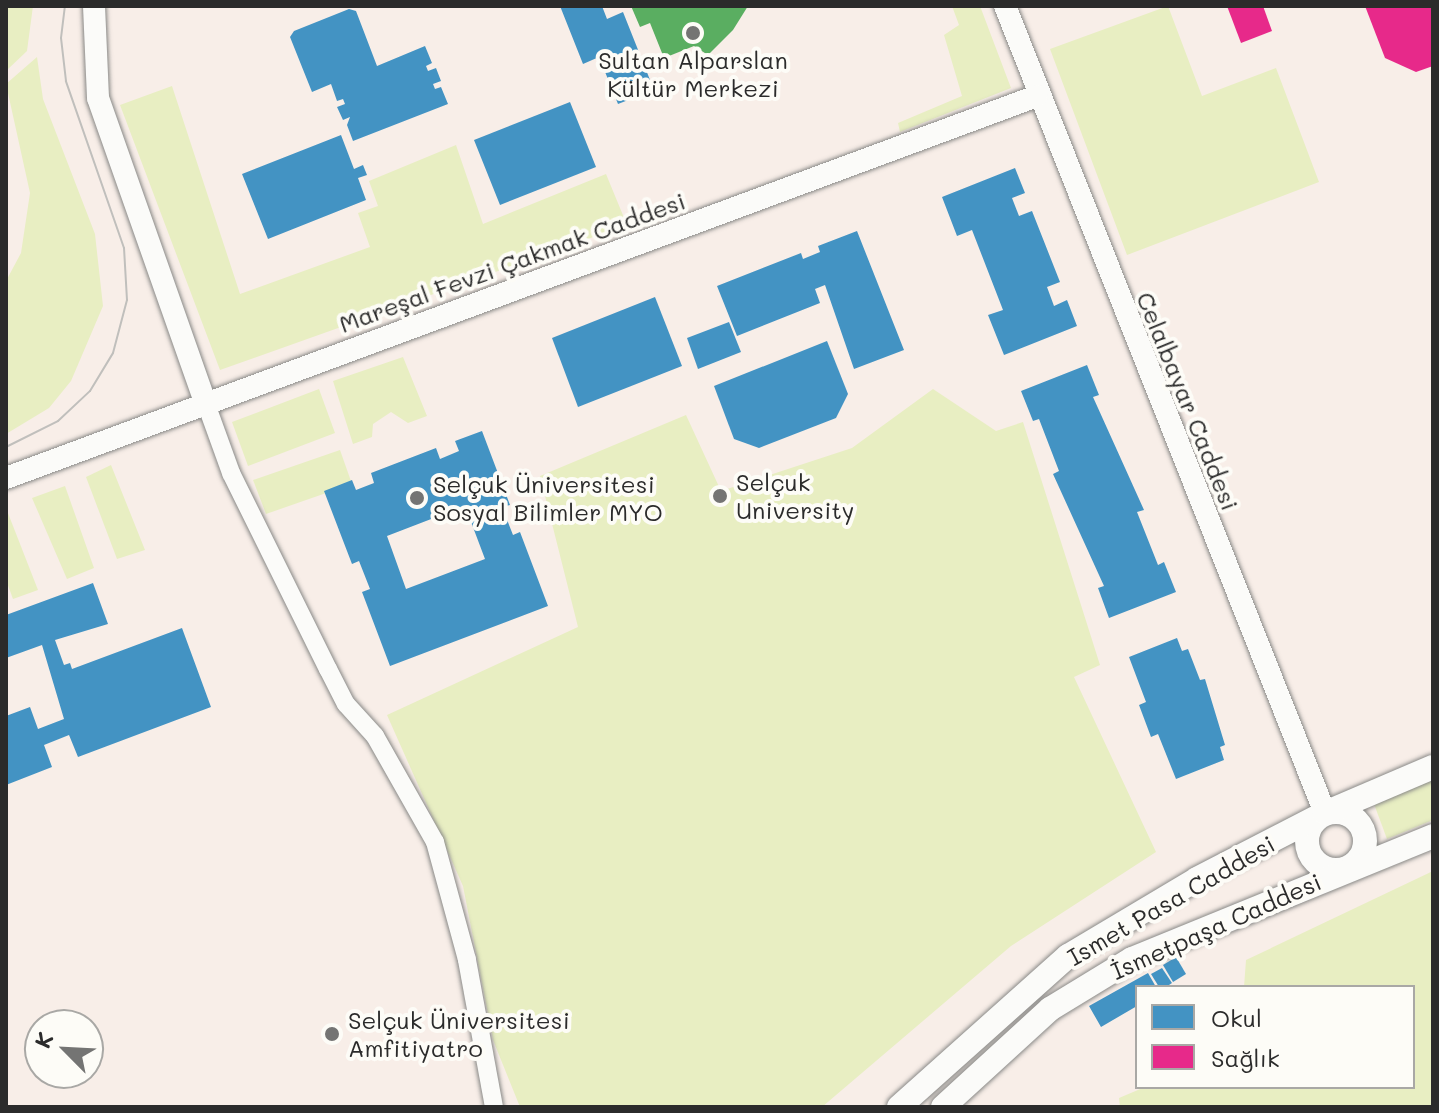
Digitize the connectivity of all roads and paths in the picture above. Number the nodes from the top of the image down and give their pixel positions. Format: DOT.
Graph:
graph roads {
  1 [pos="94,6"];
  2 [pos="1005,6"];
  3 [pos="1037,96"];
  4 [pos="205,401"];
  5 [pos="6,478"];
  6 [pos="1433,767"];
  7 [pos="1325,813"];
  8 [pos="1433,836"];
  9 [pos="1350,866"];
  10 [pos="494,1107"];
  11 [pos="899,1107"];
  12 [pos="943,1107"];
  1 -- 4 [label="street"];
  2 -- 3 [label="street, Celalbayar Caddesi"];
  3 -- 4 [label="street, Mareşal Fevzi Çakmak Caddesi"];
  3 -- 7 [label="street, Celalbayar Caddesi"];
  4 -- 5 [label="street, Mareşal Fevzi Çakmak Caddesi"];
  4 -- 10 [label="street"];
  6 -- 7 [label="main road, Ismet Pasa Caddesi"];
  7 -- 9 [label="main road"];
  7 -- 9 [label="main road"];
  7 -- 11 [label="main road, Ismet Pasa Caddesi"];
  8 -- 9 [label="main road, İsmetpaşa Caddesi"];
  9 -- 12 [label="main road, İsmetpaşa Caddesi"];
}
